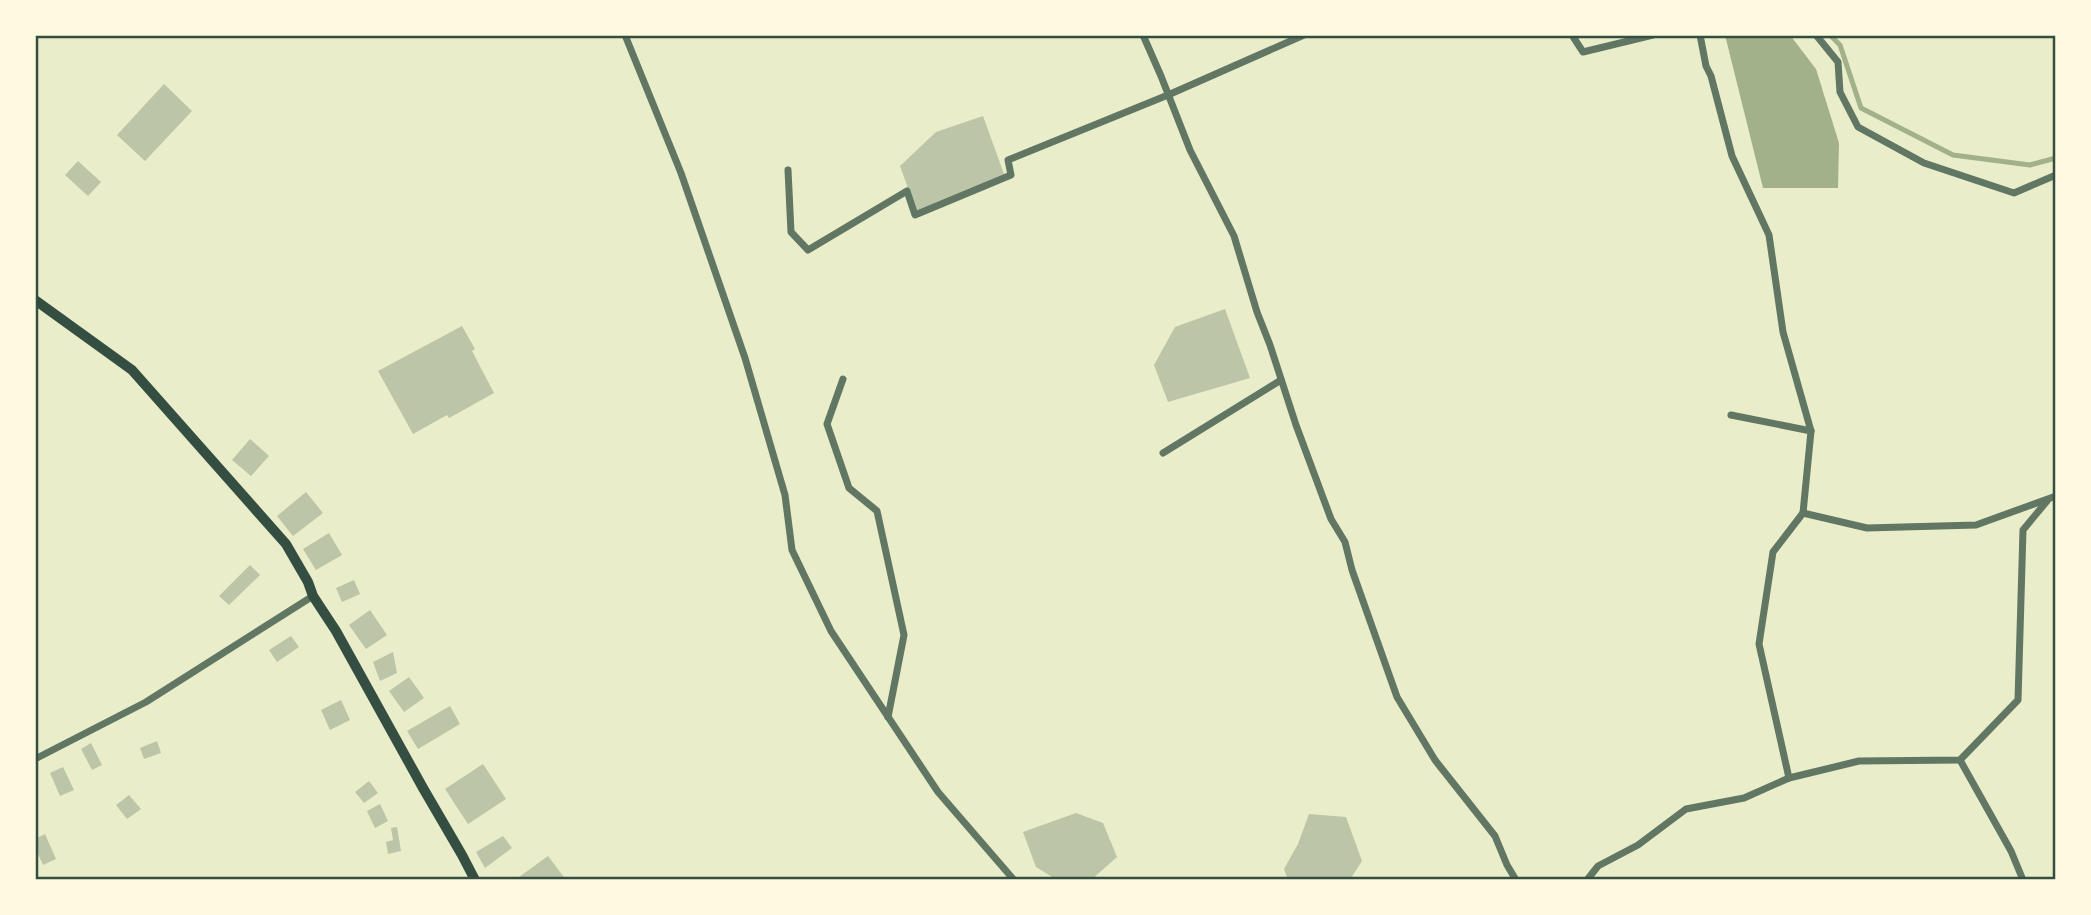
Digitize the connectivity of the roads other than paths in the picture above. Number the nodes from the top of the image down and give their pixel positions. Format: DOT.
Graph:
graph roads {
  1 [pos="625,35"];
  2 [pos="1143,35"];
  3 [pos="1304,35"];
  4 [pos="1572,35"];
  5 [pos="1653,35"];
  6 [pos="1700,35"];
  7 [pos="1816,35"];
  8 [pos="1168,95"];
  9 [pos="788,170"];
  10 [pos="2056,175"];
  11 [pos="35,300"];
  12 [pos="843,379"];
  13 [pos="1281,380"];
  14 [pos="1731,415"];
  15 [pos="1811,431"];
  16 [pos="1163,453"];
  17 [pos="2056,496"];
  18 [pos="2047,501"];
  19 [pos="1803,513"];
  20 [pos="313,596"];
  21 [pos="888,717"];
  22 [pos="35,759"];
  23 [pos="1960,760"];
  24 [pos="1789,778"];
  25 [pos="475,880"];
  26 [pos="1014,880"];
  27 [pos="1516,880"];
  28 [pos="1587,880"];
  29 [pos="2023,880"];
  1 -- 21 [label="street"];
  2 -- 8 [label="street"];
  3 -- 8 [label="street"];
  4 -- 5 [label="street"];
  6 -- 15 [label="street"];
  7 -- 10 [label="street"];
  8 -- 9 [label="street"];
  8 -- 13 [label="street"];
  11 -- 20 [label="main road"];
  12 -- 21 [label="street"];
  13 -- 16 [label="street"];
  13 -- 27 [label="street"];
  14 -- 15 [label="street"];
  15 -- 19 [label="street"];
  17 -- 18 [label="street"];
  18 -- 19 [label="street"];
  18 -- 23 [label="street"];
  19 -- 24 [label="street"];
  20 -- 22 [label="street"];
  20 -- 25 [label="main road"];
  21 -- 26 [label="street"];
  23 -- 24 [label="street"];
  23 -- 29 [label="street"];
  24 -- 28 [label="street"];
}
